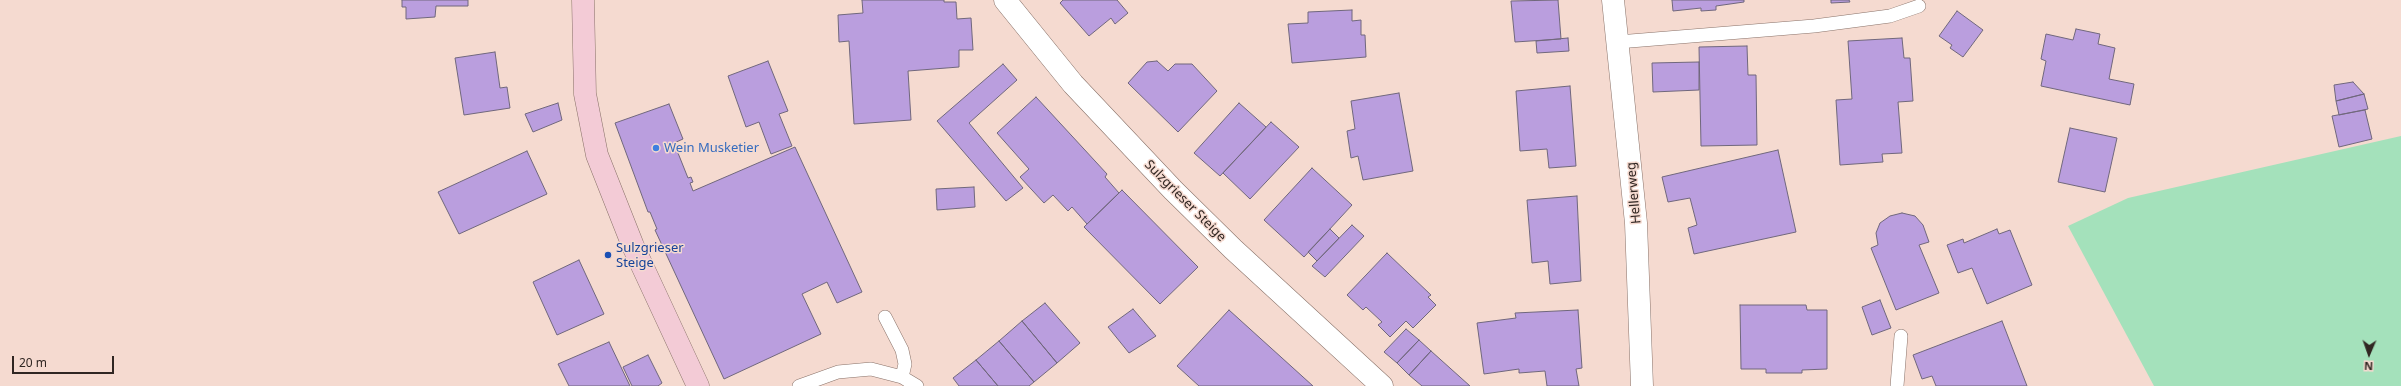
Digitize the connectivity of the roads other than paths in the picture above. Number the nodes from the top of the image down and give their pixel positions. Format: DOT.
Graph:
graph roads {
  1 [pos="583,0"];
  2 [pos="1005,0"];
  3 [pos="1614,0"];
  4 [pos="1919,6"];
  5 [pos="1618,42"];
  6 [pos="885,317"];
  7 [pos="1901,336"];
  8 [pos="902,377"];
  9 [pos="698,386"];
  10 [pos="799,386"];
  11 [pos="916,386"];
  12 [pos="1382,386"];
  13 [pos="1642,386"];
  14 [pos="1897,386"];
  1 -- 9 [label="main road"];
  2 -- 12 [label="street, Sulzgrieser Steige"];
  3 -- 5 [label="street, Hellerweg"];
  4 -- 5 [label="lane"];
  5 -- 13 [label="street, Hellerweg"];
  6 -- 8 [label="lane"];
  7 -- 14 [label="lane"];
  8 -- 10 [label="lane"];
  8 -- 11 [label="lane"];
}
